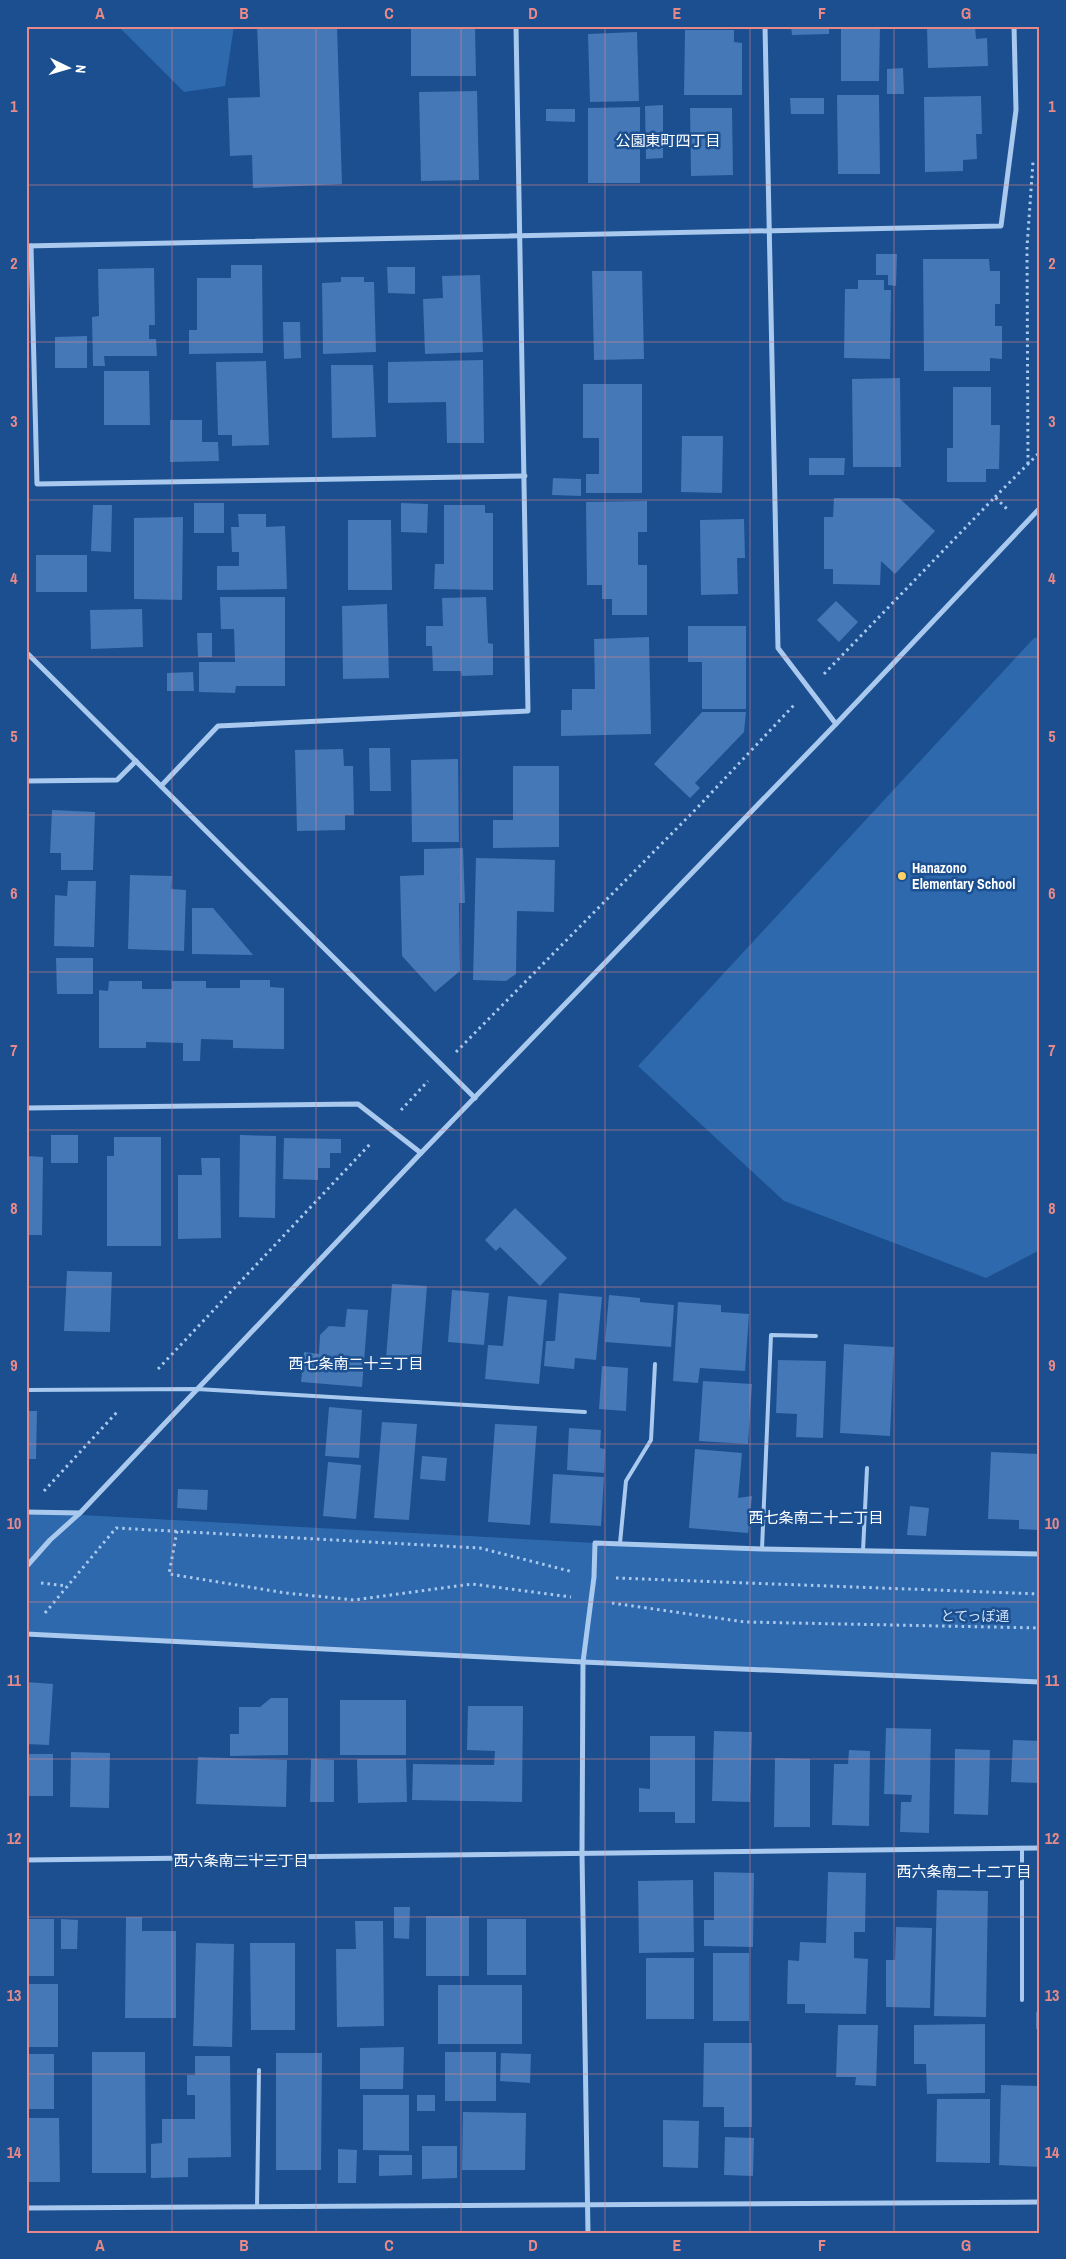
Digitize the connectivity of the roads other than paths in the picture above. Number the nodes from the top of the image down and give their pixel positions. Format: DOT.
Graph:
graph roads {
  1 [pos="516,26"];
  2 [pos="765,26"];
  3 [pos="1014,26"];
  4 [pos="768,230"];
  5 [pos="520,236"];
  6 [pos="28,246"];
  7 [pos="525,476"];
  8 [pos="1040,508"];
  9 [pos="26,652"];
  10 [pos="836,724"];
  11 [pos="136,761"];
  12 [pos="26,781"];
  13 [pos="161,786"];
  14 [pos="475,1098"];
  15 [pos="26,1108"];
  16 [pos="421,1152"];
  17 [pos="816,1336"];
  18 [pos="655,1364"];
  19 [pos="197,1389"];
  20 [pos="26,1390"];
  21 [pos="585,1412"];
  22 [pos="867,1468"];
  23 [pos="26,1512"];
  24 [pos="80,1514"];
  25 [pos="620,1543"];
  26 [pos="762,1549"];
  27 [pos="863,1551"];
  28 [pos="1040,1554"];
  29 [pos="26,1567"];
  30 [pos="27,1634"];
  31 [pos="583,1662"];
  32 [pos="1040,1682"];
  33 [pos="1022,1848"];
  34 [pos="1040,1848"];
  35 [pos="582,1854"];
  36 [pos="26,1860"];
  37 [pos="1022,2000"];
  38 [pos="258,2070"];
  39 [pos="1040,2202"];
  40 [pos="587,2205"];
  41 [pos="257,2207"];
  42 [pos="26,2208"];
  43 [pos="588,2233"];
  1 -- 5 [label="street"];
  2 -- 4 [label="street"];
  3 -- 4 [label="street"];
  4 -- 5 [label="street"];
  4 -- 10 [label="street"];
  5 -- 6 [label="street"];
  5 -- 7 [label="street"];
  6 -- 7 [label="street"];
  7 -- 13 [label="street"];
  8 -- 10 [label="street"];
  9 -- 11 [label="street"];
  10 -- 14 [label="street"];
  11 -- 12 [label="street"];
  11 -- 13 [label="street"];
  13 -- 14 [label="street"];
  14 -- 16 [label="street"];
  15 -- 16 [label="street"];
  16 -- 19 [label="street"];
  17 -- 26 [label="lane"];
  18 -- 25 [label="lane"];
  19 -- 20 [label="lane"];
  19 -- 21 [label="lane"];
  19 -- 24 [label="street"];
  22 -- 27 [label="lane"];
  23 -- 24 [label="street"];
  24 -- 29 [label="street"];
  25 -- 26 [label="street"];
  25 -- 31 [label="street"];
  26 -- 27 [label="street"];
  27 -- 28 [label="street"];
  30 -- 31 [label="street"];
  31 -- 32 [label="street"];
  31 -- 35 [label="street"];
  33 -- 34 [label="street"];
  33 -- 35 [label="street"];
  33 -- 37 [label="lane"];
  35 -- 36 [label="street"];
  35 -- 40 [label="street"];
  38 -- 41 [label="lane"];
  39 -- 40 [label="street"];
  40 -- 41 [label="street"];
  40 -- 43 [label="street"];
  41 -- 42 [label="street"];
}
